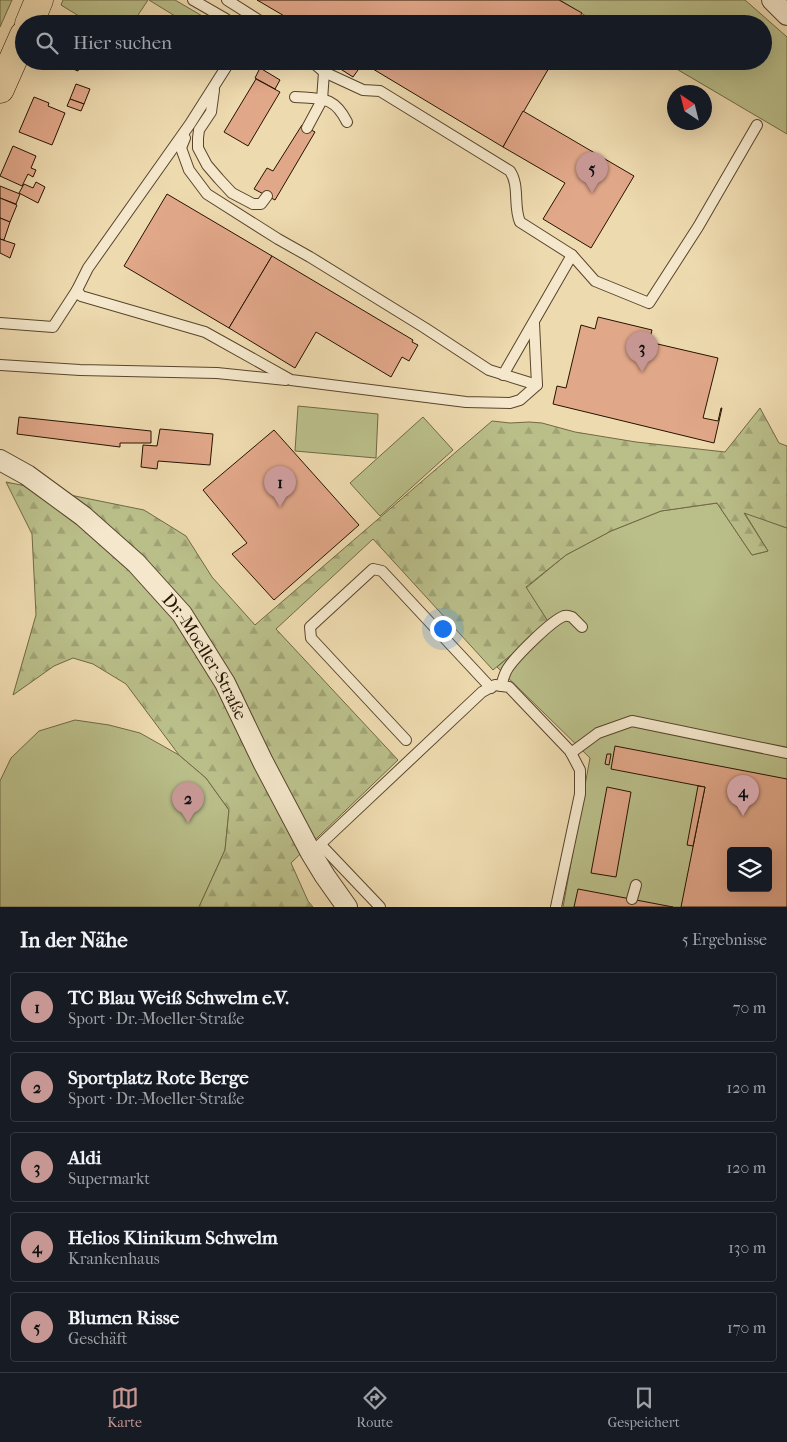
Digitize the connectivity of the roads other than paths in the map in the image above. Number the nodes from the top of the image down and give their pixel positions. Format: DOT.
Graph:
graph roads {
  1 [pos="39,0"];
  2 [pos="193,0"];
  3 [pos="227,0"];
  4 [pos="772,0"];
  5 [pos="32,15"];
  6 [pos="219,15"];
  7 [pos="251,15"];
  8 [pos="787,15"];
  9 [pos="15,55"];
  10 [pos="224,70"];
  11 [pos="322,70"];
  12 [pos="324,72"];
  13 [pos="214,86"];
  14 [pos="0,89"];
  15 [pos="295,97"];
  16 [pos="322,100"];
  17 [pos="347,122"];
  18 [pos="190,124"];
  19 [pos="757,125"];
  20 [pos="307,128"];
  21 [pos="267,196"];
  22 [pos="572,256"];
  23 [pos="77,290"];
  24 [pos="534,322"];
  25 [pos="0,323"];
  26 [pos="0,365"];
  27 [pos="503,375"];
  28 [pos="291,380"];
  29 [pos="537,384"];
  30 [pos="0,460"];
  31 [pos="582,627"];
  32 [pos="496,687"];
  33 [pos="406,740"];
  34 [pos="787,752"];
  35 [pos="571,753"];
  36 [pos="316,849"];
  37 [pos="636,885"];
  38 [pos="632,899"];
  39 [pos="347,907"];
  40 [pos="380,907"];
  41 [pos="556,907"];
  1 -- 5 [label="main road"];
  2 -- 6 [label="lane"];
  3 -- 7 [label="lane"];
  4 -- 8 [label="street"];
  9 -- 14 [label="main road"];
  10 -- 13 [label="lane"];
  11 -- 12 [label="lane"];
  12 -- 16 [label="lane"];
  12 -- 22 [label="lane"];
  13 -- 18 [label="lane"];
  13 -- 21 [label="lane"];
  15 -- 16 [label="lane"];
  16 -- 17 [label="lane"];
  16 -- 20 [label="lane"];
  18 -- 23 [label="lane"];
  18 -- 27 [label="lane"];
  19 -- 22 [label="lane"];
  22 -- 24 [label="lane"];
  23 -- 25 [label="lane"];
  23 -- 28 [label="lane"];
  24 -- 27 [label="lane"];
  24 -- 29 [label="lane"];
  26 -- 28 [label="lane"];
  27 -- 29 [label="lane"];
  28 -- 29 [label="lane"];
  30 -- 36 [label="street, Dr.-Moeller-Straße"];
  31 -- 32 [label="lane"];
  32 -- 33 [label="lane"];
  32 -- 35 [label="lane"];
  32 -- 36 [label="lane"];
  34 -- 35 [label="lane"];
  35 -- 41 [label="lane"];
  36 -- 39 [label="street, Dr.-Moeller-Straße"];
  36 -- 40 [label="lane"];
  37 -- 38 [label="lane"];
}
